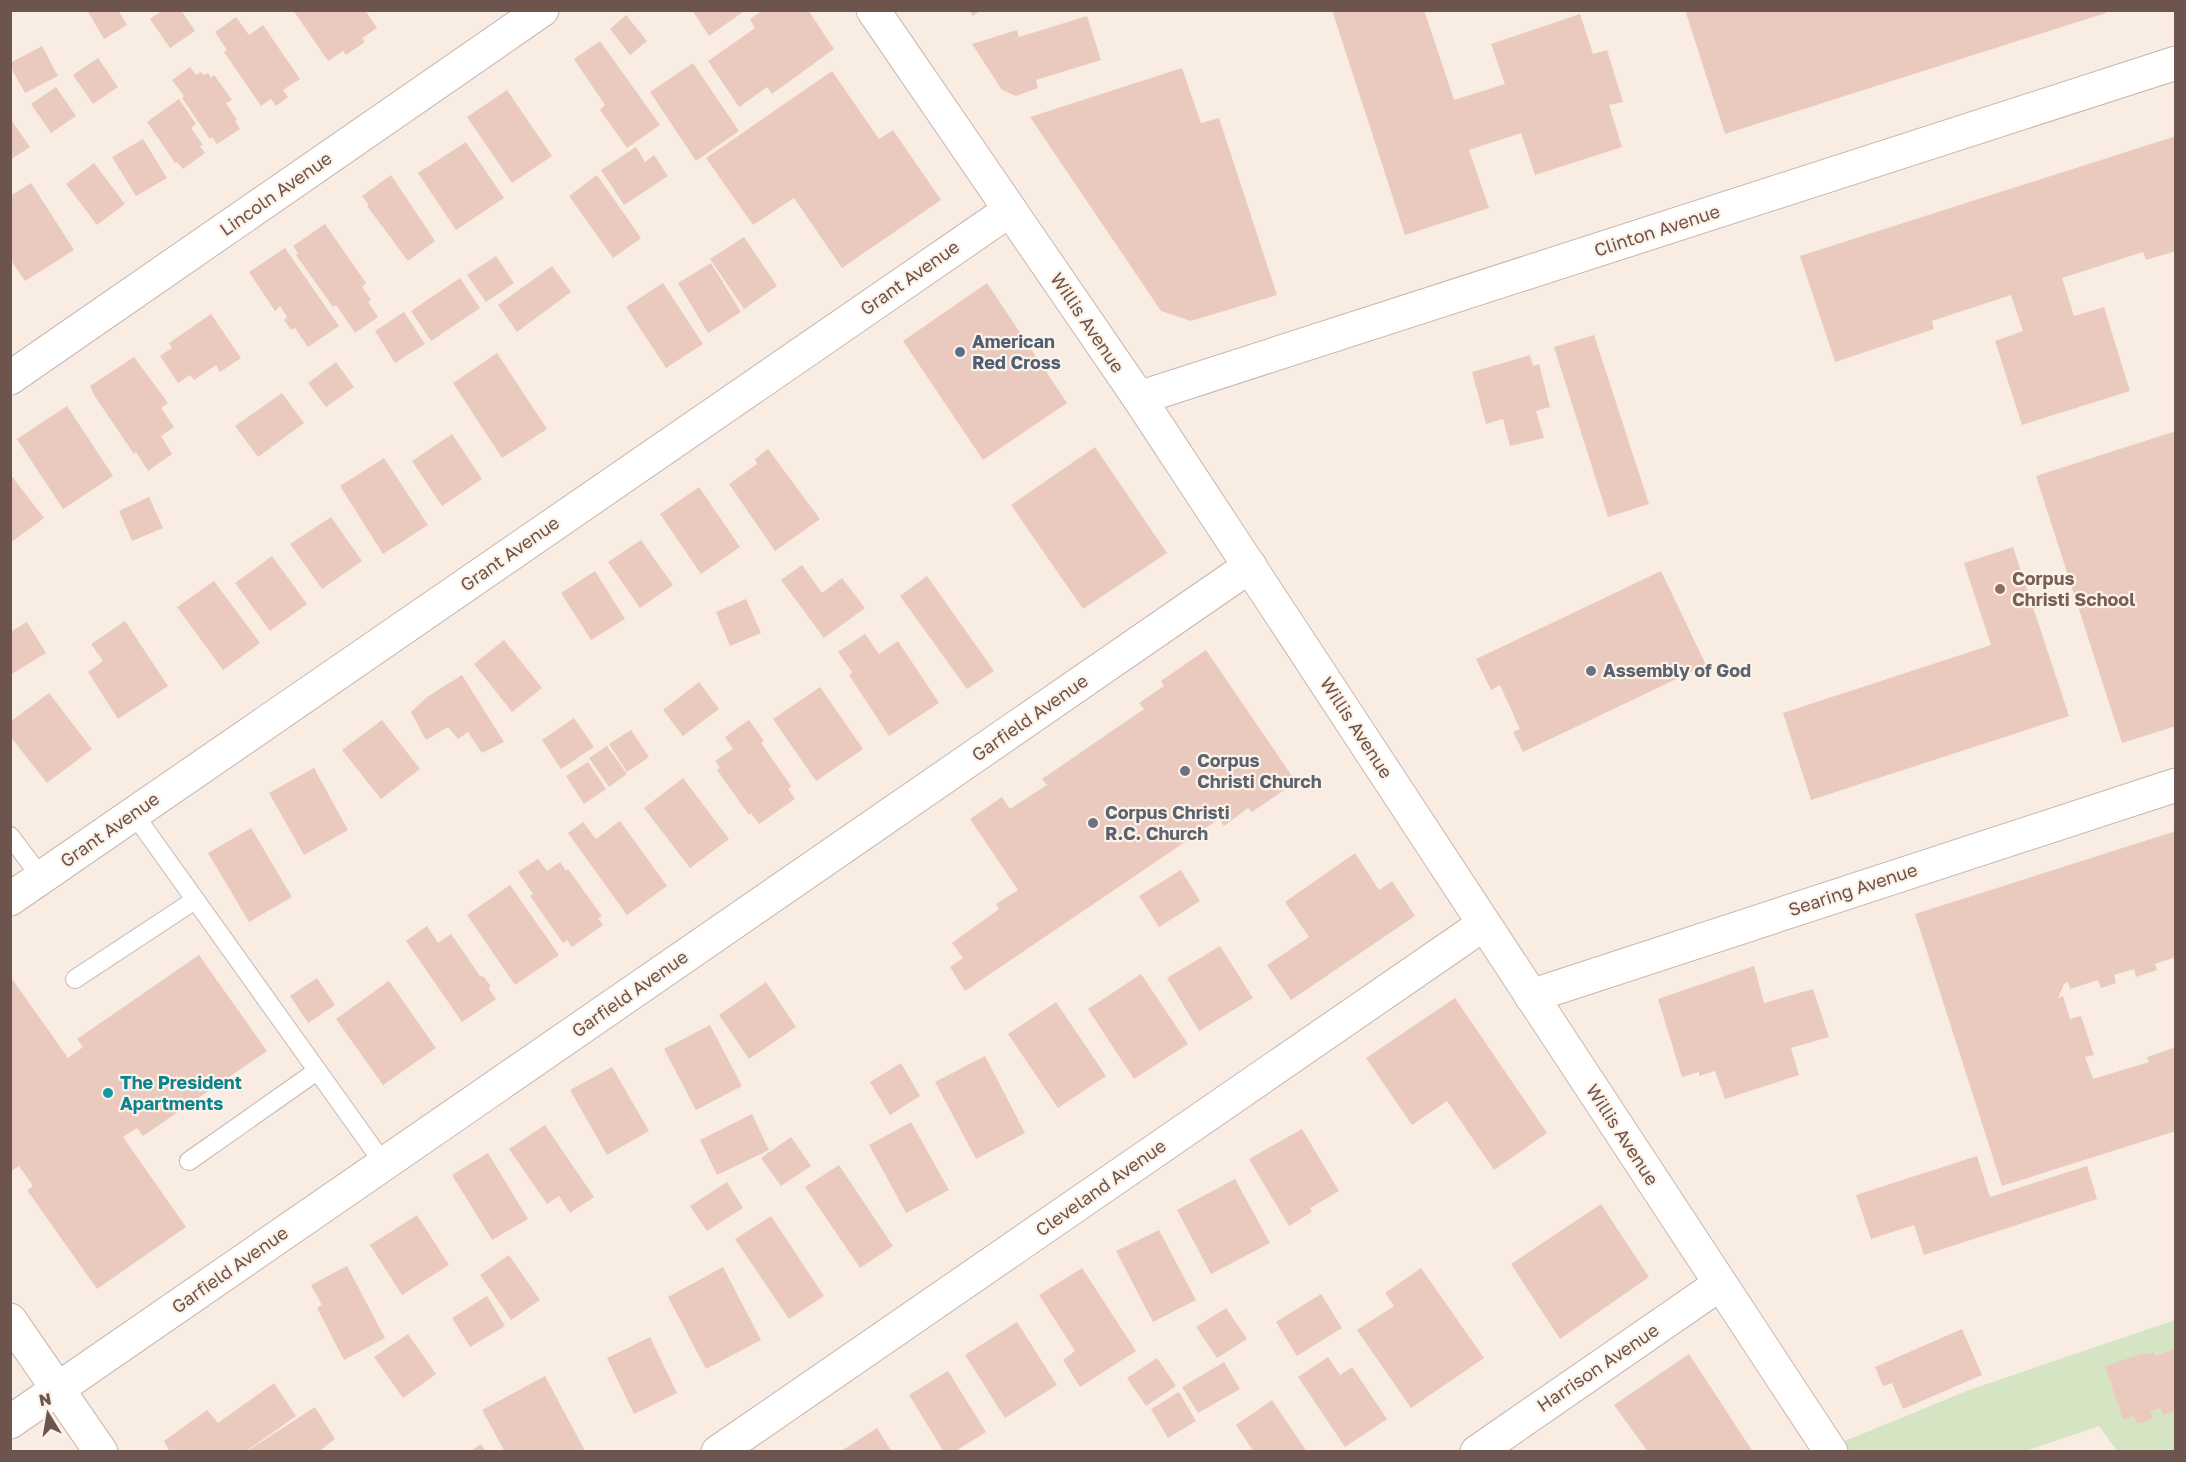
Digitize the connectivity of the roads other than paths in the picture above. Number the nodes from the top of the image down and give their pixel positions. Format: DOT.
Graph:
graph roads {
  1 [pos="542,10"];
  2 [pos="873,10"];
  3 [pos="2175,63"];
  4 [pos="1010,210"];
  5 [pos="10,378"];
  6 [pos="1139,398"];
  7 [pos="1250,566"];
  8 [pos="2175,785"];
  9 [pos="134,814"];
  10 [pos="10,836"];
  11 [pos="41,877"];
  12 [pos="10,899"];
  13 [pos="195,900"];
  14 [pos="1484,924"];
  15 [pos="75,979"];
  16 [pos="1531,996"];
  17 [pos="317,1071"];
  18 [pos="189,1161"];
  19 [pos="384,1164"];
  20 [pos="1720,1284"];
  21 [pos="10,1320"];
  22 [pos="58,1389"];
  23 [pos="10,1422"];
  24 [pos="101,1452"];
  25 [pos="718,1452"];
  26 [pos="1477,1452"];
  27 [pos="1830,1452"];
  1 -- 5 [label="street, Lincoln Avenue"];
  2 -- 4 [label="street, Willis Avenue"];
  3 -- 6 [label="street, Clinton Avenue"];
  4 -- 6 [label="street, Willis Avenue"];
  4 -- 9 [label="street, Grant Avenue"];
  6 -- 7 [label="street, Willis Avenue"];
  7 -- 14 [label="street, Willis Avenue"];
  7 -- 19 [label="street, Garfield Avenue"];
  8 -- 16 [label="street, Searing Avenue"];
  9 -- 11 [label="street, Grant Avenue"];
  9 -- 13 [label="lane"];
  10 -- 11 [label="lane"];
  11 -- 12 [label="street, Grant Avenue"];
  13 -- 15 [label="lane"];
  13 -- 17 [label="lane"];
  14 -- 16 [label="street, Willis Avenue"];
  14 -- 25 [label="street, Cleveland Avenue"];
  16 -- 20 [label="street, Willis Avenue"];
  17 -- 18 [label="lane"];
  17 -- 19 [label="lane"];
  19 -- 22 [label="street, Garfield Avenue"];
  20 -- 26 [label="street, Harrison Avenue"];
  20 -- 27 [label="street, Willis Avenue"];
  21 -- 22 [label="street"];
  22 -- 23 [label="street, Garfield Avenue"];
  22 -- 24 [label="street"];
}
